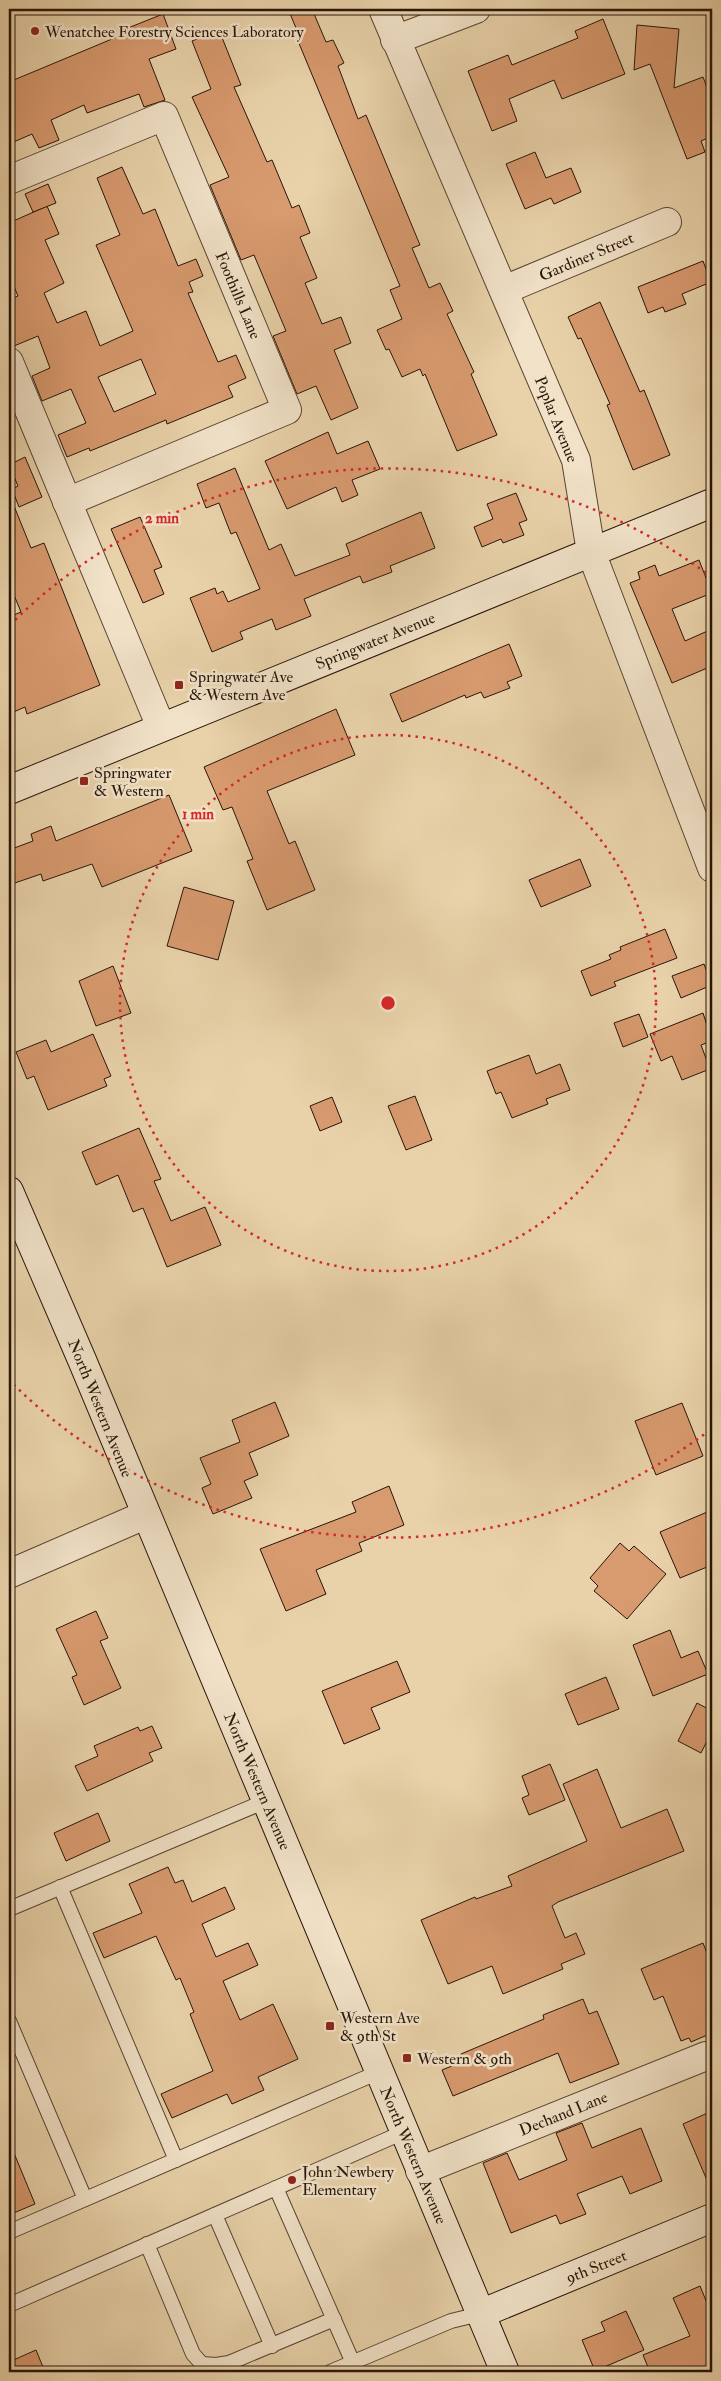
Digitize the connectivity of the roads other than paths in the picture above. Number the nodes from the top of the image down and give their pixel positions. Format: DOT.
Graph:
graph roads {
  1 [pos="383,9"];
  2 [pos="476,9"];
  3 [pos="395,40"];
  4 [pos="9,180"];
  5 [pos="667,222"];
  6 [pos="504,290"];
  7 [pos="9,362"];
  8 [pos="67,502"];
  9 [pos="712,503"];
  10 [pos="591,552"];
  11 [pos="161,727"];
  12 [pos="9,789"];
  13 [pos="712,868"];
  14 [pos="9,1191"];
  15 [pos="145,1515"];
  16 [pos="9,1574"];
  17 [pos="266,1801"];
  18 [pos="60,1887"];
  19 [pos="9,1909"];
  20 [pos="9,2021"];
  21 [pos="706,2056"];
  22 [pos="379,2072"];
  23 [pos="404,2132"];
  24 [pos="176,2160"];
  25 [pos="420,2171"];
  26 [pos="276,2188"];
  27 [pos="85,2200"];
  28 [pos="215,2215"];
  29 [pos="712,2218"];
  30 [pos="9,2232"];
  31 [pos="147,2244"];
  32 [pos="9,2305"];
  33 [pos="480,2314"];
  34 [pos="334,2319"];
  35 [pos="272,2346"];
  36 [pos="355,2367"];
  37 [pos="330,2372"];
  38 [pos="505,2372"];
  1 -- 3 [label="street, Poplar Avenue"];
  2 -- 3 [label="street"];
  3 -- 6 [label="street, Poplar Avenue"];
  4 -- 8 [label="street, Foothills Lane"];
  5 -- 6 [label="street, Gardiner Street"];
  6 -- 10 [label="street, Poplar Avenue"];
  7 -- 8 [label="street"];
  8 -- 11 [label="street"];
  9 -- 10 [label="street, Springwater Avenue"];
  10 -- 11 [label="street, Springwater Avenue"];
  10 -- 13 [label="street, Poplar Avenue"];
  11 -- 12 [label="street, Springwater Avenue"];
  14 -- 15 [label="street, North Western Avenue"];
  15 -- 16 [label="street"];
  15 -- 17 [label="street, North Western Avenue"];
  17 -- 18 [label="lane"];
  17 -- 22 [label="street, North Western Avenue"];
  18 -- 19 [label="lane"];
  18 -- 24 [label="lane"];
  20 -- 27 [label="lane"];
  21 -- 25 [label="street, Dechand Lane"];
  22 -- 23 [label="street, North Western Avenue"];
  22 -- 24 [label="lane"];
  23 -- 25 [label="street, North Western Avenue"];
  23 -- 26 [label="lane"];
  24 -- 27 [label="lane"];
  25 -- 33 [label="street, North Western Avenue"];
  26 -- 28 [label="lane"];
  26 -- 34 [label="lane"];
  27 -- 30 [label="lane"];
  28 -- 31 [label="lane"];
  28 -- 35 [label="lane"];
  29 -- 33 [label="street, 9th Street"];
  31 -- 32 [label="lane"];
  31 -- 35 [label="lane"];
  33 -- 36 [label="lane"];
  33 -- 38 [label="street, North Western Avenue"];
  34 -- 35 [label="lane"];
  34 -- 36 [label="lane"];
  36 -- 37 [label="lane"];
}
